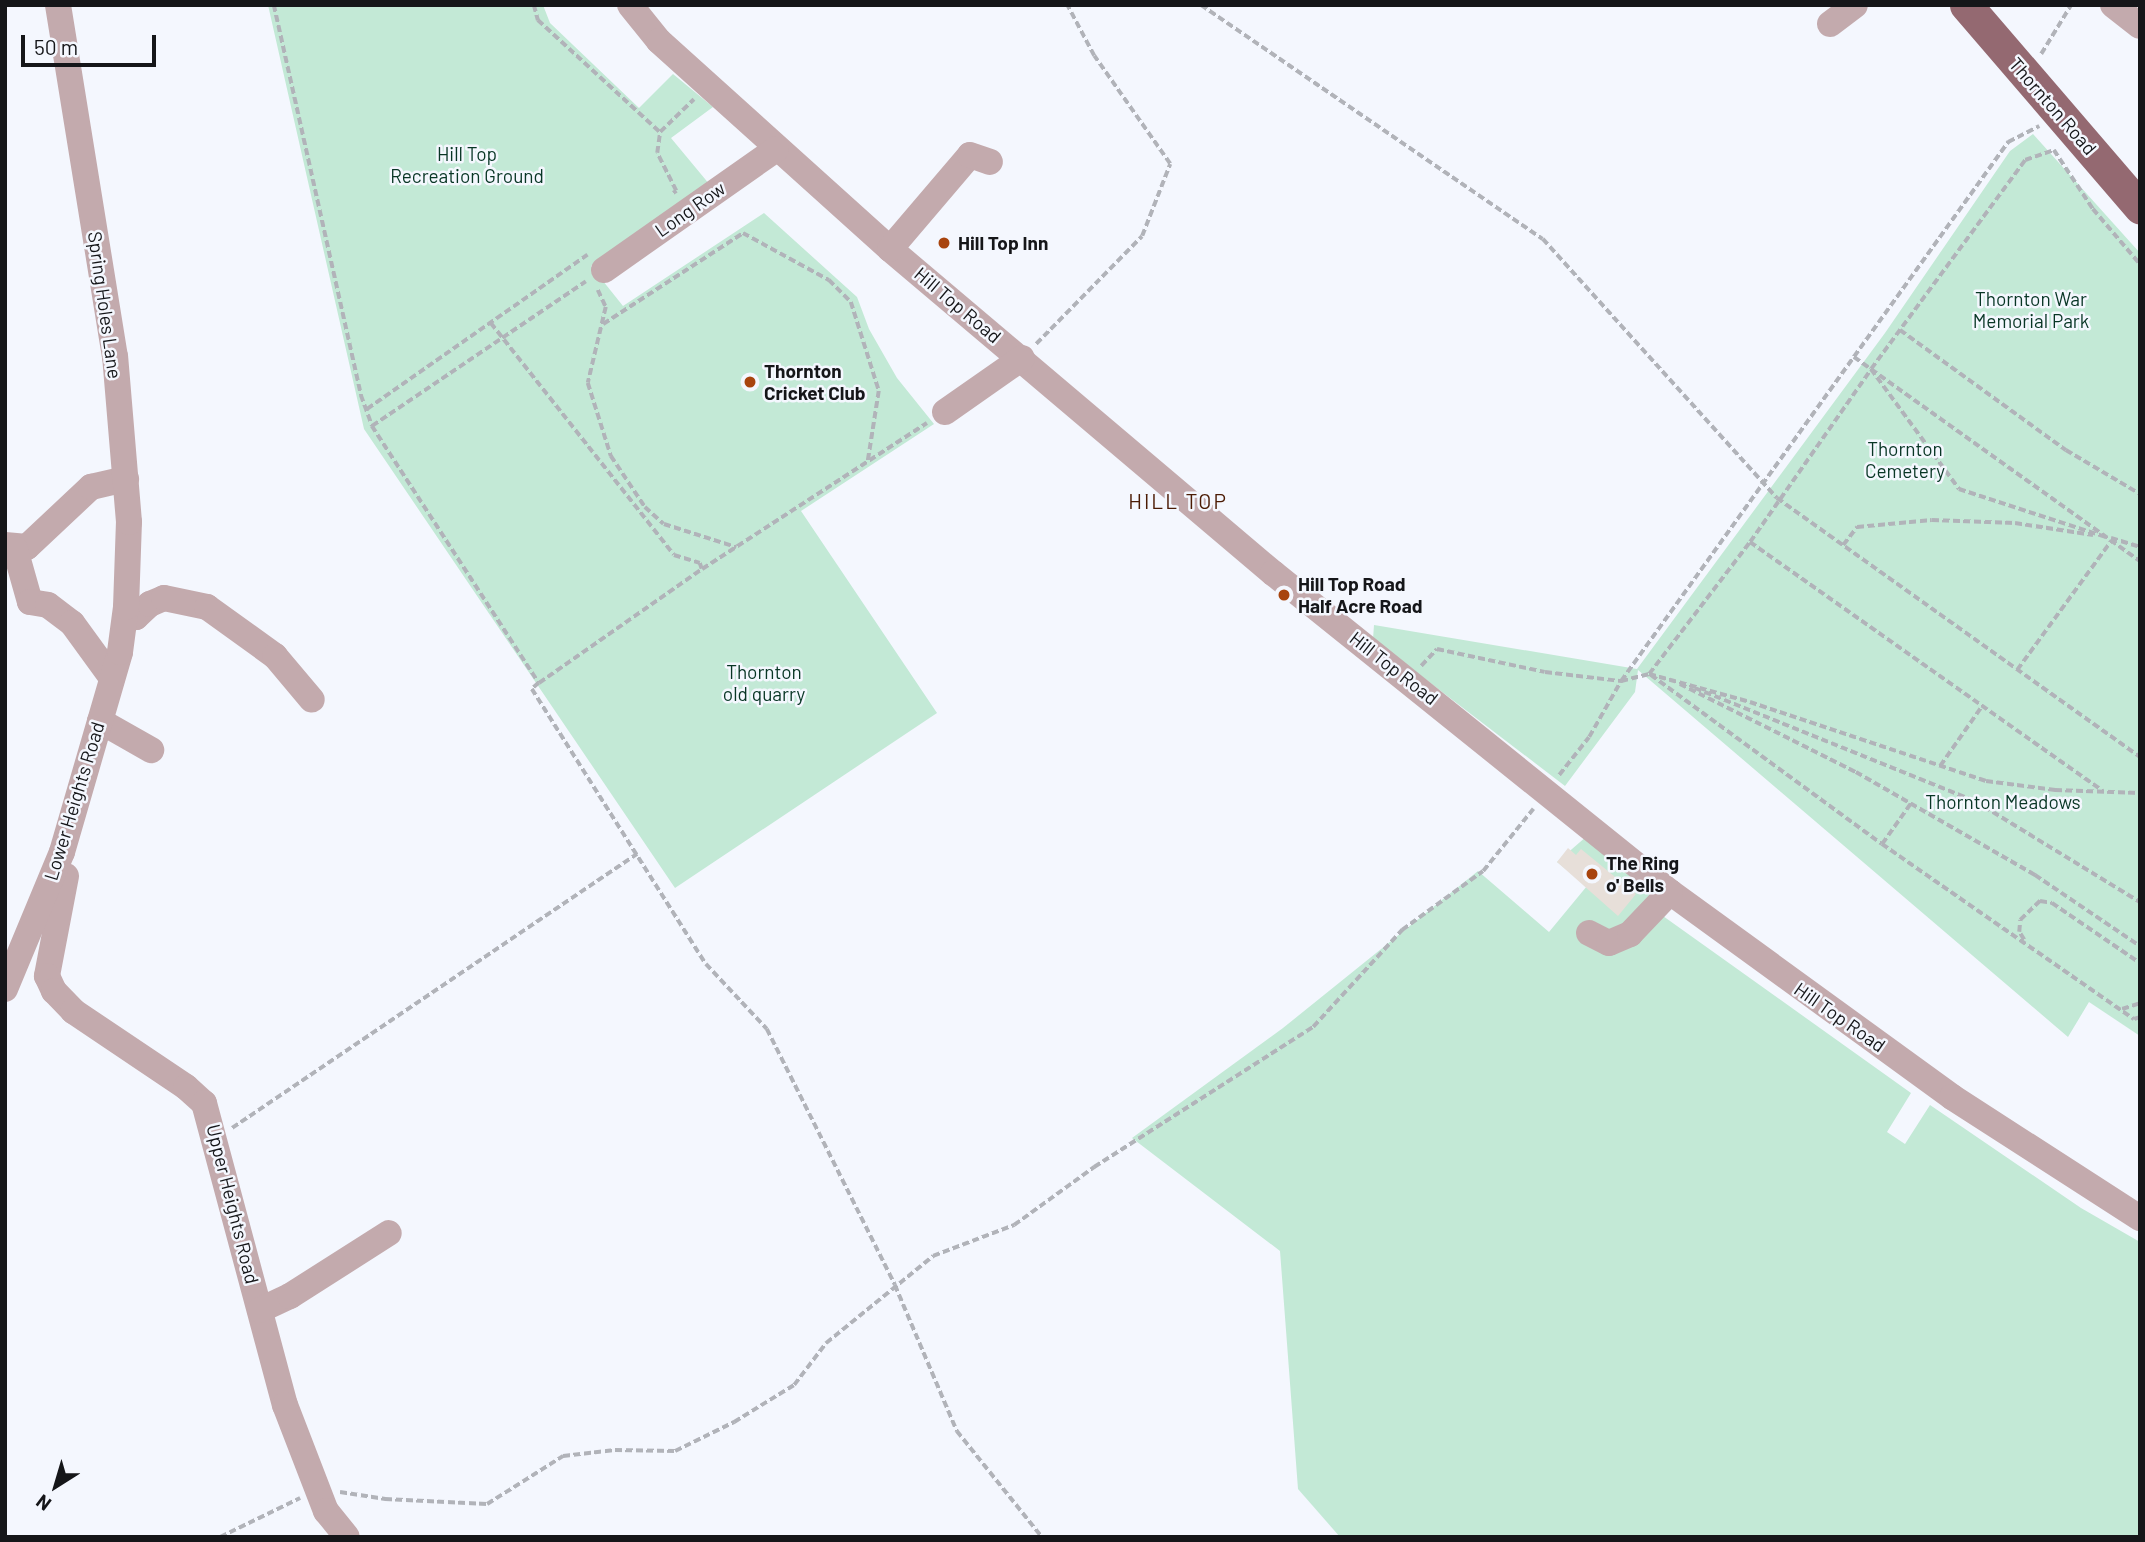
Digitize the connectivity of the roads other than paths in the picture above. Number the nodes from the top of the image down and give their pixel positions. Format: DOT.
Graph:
graph roads {
  1 [pos="58,5"];
  2 [pos="630,5"];
  3 [pos="1855,5"];
  4 [pos="1966,5"];
  5 [pos="2113,5"];
  6 [pos="1830,24"];
  7 [pos="2140,26"];
  8 [pos="775,149"];
  9 [pos="974,150"];
  10 [pos="2140,207"];
  11 [pos="890,249"];
  12 [pos="597,261"];
  13 [pos="1023,358"];
  14 [pos="945,412"];
  15 [pos="126,479"];
  16 [pos="10,547"];
  17 [pos="125,613"];
  18 [pos="112,678"];
  19 [pos="313,700"];
  20 [pos="100,721"];
  21 [pos="151,750"];
  22 [pos="62,852"];
  23 [pos="1670,892"];
  24 [pos="1589,933"];
  25 [pos="5,989"];
  26 [pos="2140,1218"];
  27 [pos="389,1233"];
  28 [pos="260,1310"];
  29 [pos="347,1537"];
  1 -- 15 [label="street, Spring Holes Lane"];
  2 -- 8 [label="street, Hill Top Road"];
  3 -- 6 [label="street"];
  4 -- 10 [label="main road, Thornton Road"];
  5 -- 7 [label="street"];
  8 -- 11 [label="street, Hill Top Road"];
  8 -- 12 [label="street, Long Row"];
  9 -- 11 [label="street"];
  11 -- 13 [label="street, Hill Top Road"];
  13 -- 14 [label="street"];
  13 -- 23 [label="street, Hill Top Road"];
  15 -- 16 [label="street"];
  15 -- 17 [label="street, Spring Holes Lane"];
  16 -- 18 [label="street"];
  17 -- 18 [label="street, Lower Heights Road"];
  17 -- 19 [label="street"];
  18 -- 20 [label="street, Lower Heights Road"];
  20 -- 21 [label="street"];
  20 -- 22 [label="street, Lower Heights Road"];
  22 -- 25 [label="street, Lower Heights Road"];
  22 -- 28 [label="street, Upper Heights Road"];
  23 -- 24 [label="street"];
  23 -- 26 [label="street, Hill Top Road"];
  27 -- 28 [label="street"];
  28 -- 29 [label="street, Upper Heights Road"];
}
